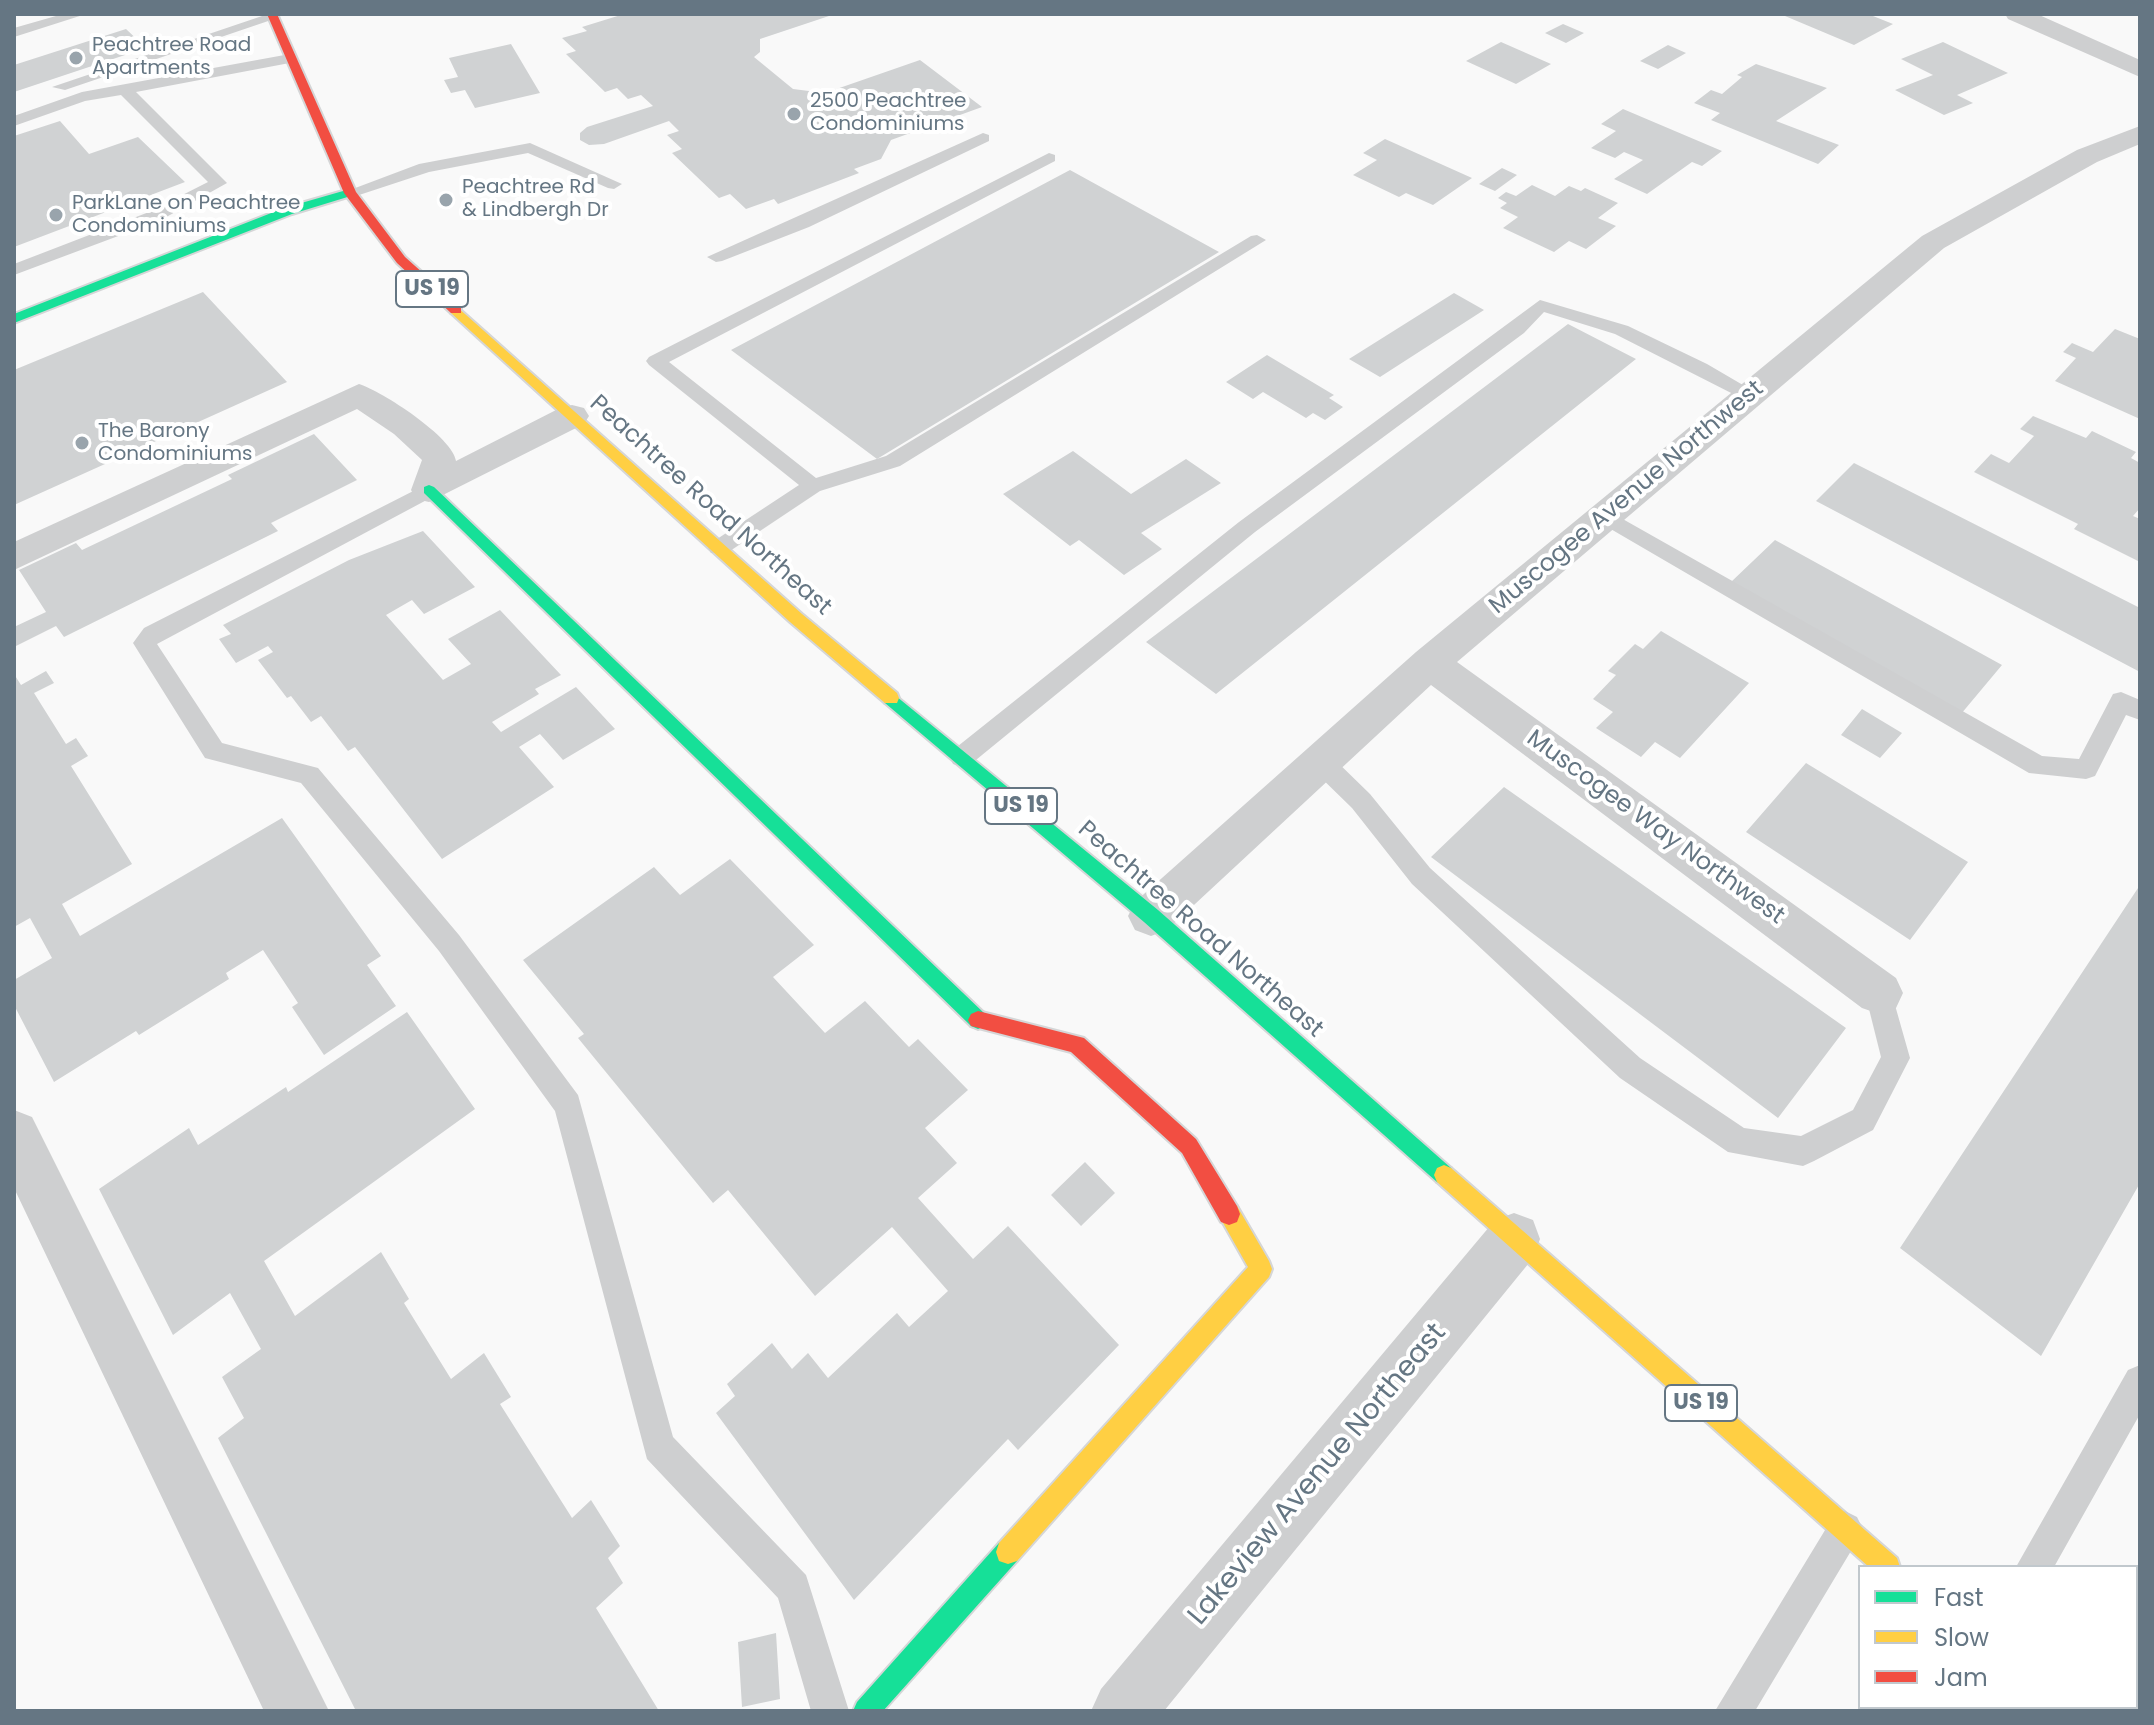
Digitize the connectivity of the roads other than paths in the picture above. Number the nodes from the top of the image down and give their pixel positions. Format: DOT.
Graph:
graph roads {
  1 [pos="79,14"];
  2 [pos="2017,14"];
  3 [pos="272,15"];
  4 [pos="14,33"];
  5 [pos="290,59"];
  6 [pos="2140,69"];
  7 [pos="123,88"];
  8 [pos="44,92"];
  9 [pos="14,121"];
  10 [pos="2140,134"];
  11 [pos="983,138"];
  12 [pos="1049,158"];
  13 [pos="614,184"];
  14 [pos="350,193"];
  15 [pos="1257,240"];
  16 [pos="716,257"];
  17 [pos="14,270"];
  18 [pos="14,319"];
  19 [pos="1750,395"];
  20 [pos="572,416"];
  21 [pos="813,486"];
  22 [pos="429,490"];
  23 [pos="1605,516"];
  24 [pos="719,548"];
  25 [pos="14,557"];
  26 [pos="1430,663"];
  27 [pos="2140,711"];
  28 [pos="962,757"];
  29 [pos="1321,762"];
  30 [pos="1151,916"];
  31 [pos="1879,993"];
  32 [pos="14,1134"];
  33 [pos="1514,1239"];
  34 [pos="2140,1382"];
  35 [pos="1845,1529"];
  36 [pos="1886,1565"];
  37 [pos="2035,1565"];
  38 [pos="297,1711"];
  39 [pos="830,1711"];
  40 [pos="866,1711"];
  41 [pos="1123,1711"];
  42 [pos="1734,1711"];
  1 -- 4 [label="lane"];
  2 -- 6 [label="street"];
  3 -- 5 [label="main road, Peachtree Road Northeast / US 19"];
  3 -- 8 [label="lane"];
  5 -- 7 [label="lane"];
  5 -- 14 [label="main road, Peachtree Road Northeast / US 19"];
  7 -- 9 [label="lane"];
  7 -- 17 [label="lane"];
  10 -- 19 [label="street, Muscogee Avenue Northwest"];
  11 -- 16 [label="lane"];
  12 -- 21 [label="lane"];
  13 -- 14 [label="lane"];
  14 -- 18 [label="main road"];
  14 -- 20 [label="main road, Peachtree Road Northeast / US 19"];
  15 -- 21 [label="lane"];
  19 -- 23 [label="street, Muscogee Avenue Northwest"];
  19 -- 28 [label="lane"];
  20 -- 22 [label="street"];
  20 -- 24 [label="main road, Peachtree Road Northeast / US 19"];
  21 -- 24 [label="lane"];
  22 -- 25 [label="street"];
  22 -- 39 [label="lane"];
  22 -- 40 [label="main road"];
  23 -- 26 [label="street, Muscogee Avenue Northwest"];
  23 -- 27 [label="lane"];
  24 -- 28 [label="main road, Peachtree Road Northeast / US 19"];
  26 -- 29 [label="street, Muscogee Avenue Northwest"];
  26 -- 31 [label="street, Muscogee Way Northwest"];
  28 -- 30 [label="main road, Peachtree Road Northeast / US 19"];
  29 -- 30 [label="street, Muscogee Avenue Northwest"];
  29 -- 31 [label="lane"];
  30 -- 33 [label="main road, Peachtree Road Northeast / US 19"];
  32 -- 38 [label="street"];
  33 -- 35 [label="main road, Peachtree Road Northeast / US 19"];
  33 -- 41 [label="street, Lakeview Avenue Northeast"];
  34 -- 37 [label="lane"];
  35 -- 36 [label="main road, Peachtree Road Northeast / US 19"];
  35 -- 42 [label="lane"];
}
